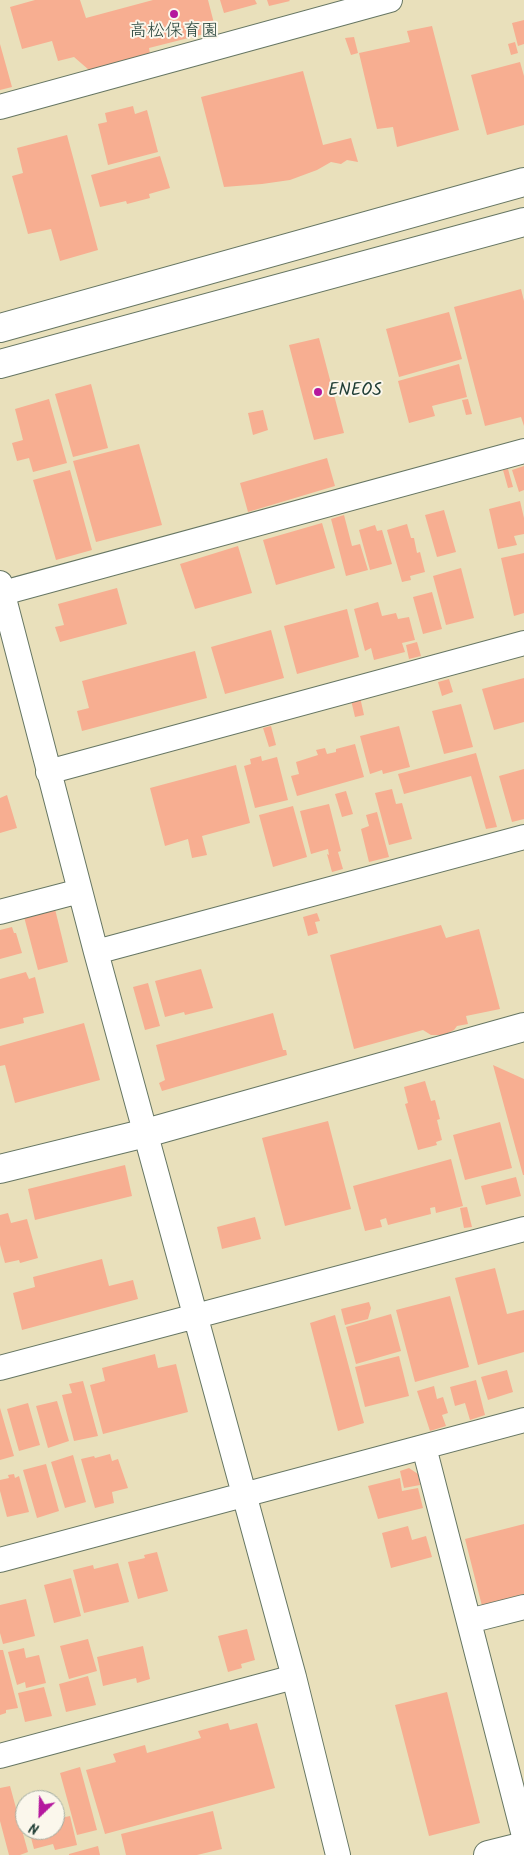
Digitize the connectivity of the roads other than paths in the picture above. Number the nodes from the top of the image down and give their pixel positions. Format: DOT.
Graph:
graph roads {
  1 [pos="390,0"];
  2 [pos="0,108"];
  3 [pos="524,182"];
  4 [pos="524,222"];
  5 [pos="0,328"];
  6 [pos="0,364"];
  7 [pos="524,452"];
  8 [pos="2,588"];
  9 [pos="524,643"];
  10 [pos="48,772"];
  11 [pos="524,837"];
  12 [pos="80,891"];
  13 [pos="0,912"];
  14 [pos="96,952"];
  15 [pos="524,1028"];
  16 [pos="146,1133"];
  17 [pos="0,1169"];
  18 [pos="524,1229"];
  19 [pos="194,1315"];
  20 [pos="0,1368"];
  21 [pos="524,1420"];
  22 [pos="424,1447"];
  23 [pos="244,1496"];
  24 [pos="0,1560"];
  25 [pos="524,1607"];
  26 [pos="469,1621"];
  27 [pos="294,1676"];
  28 [pos="0,1756"];
  29 [pos="524,1836"];
  30 [pos="524,1846"];
  31 [pos="338,1855"];
  32 [pos="488,1855"];
  1 -- 2 [label="street"];
  3 -- 5 [label="street"];
  4 -- 6 [label="street"];
  7 -- 8 [label="street"];
  8 -- 10 [label="street"];
  9 -- 10 [label="street"];
  10 -- 12 [label="street"];
  11 -- 14 [label="street"];
  12 -- 13 [label="street"];
  12 -- 14 [label="street"];
  14 -- 16 [label="street"];
  15 -- 16 [label="street"];
  16 -- 17 [label="street"];
  16 -- 19 [label="street"];
  18 -- 19 [label="street"];
  19 -- 20 [label="street"];
  19 -- 23 [label="street"];
  21 -- 22 [label="street"];
  22 -- 23 [label="street"];
  22 -- 26 [label="street"];
  23 -- 24 [label="street"];
  23 -- 27 [label="street"];
  25 -- 26 [label="street"];
  26 -- 29 [label="street"];
  27 -- 28 [label="street"];
  27 -- 31 [label="street"];
  30 -- 32 [label="street"];
}
